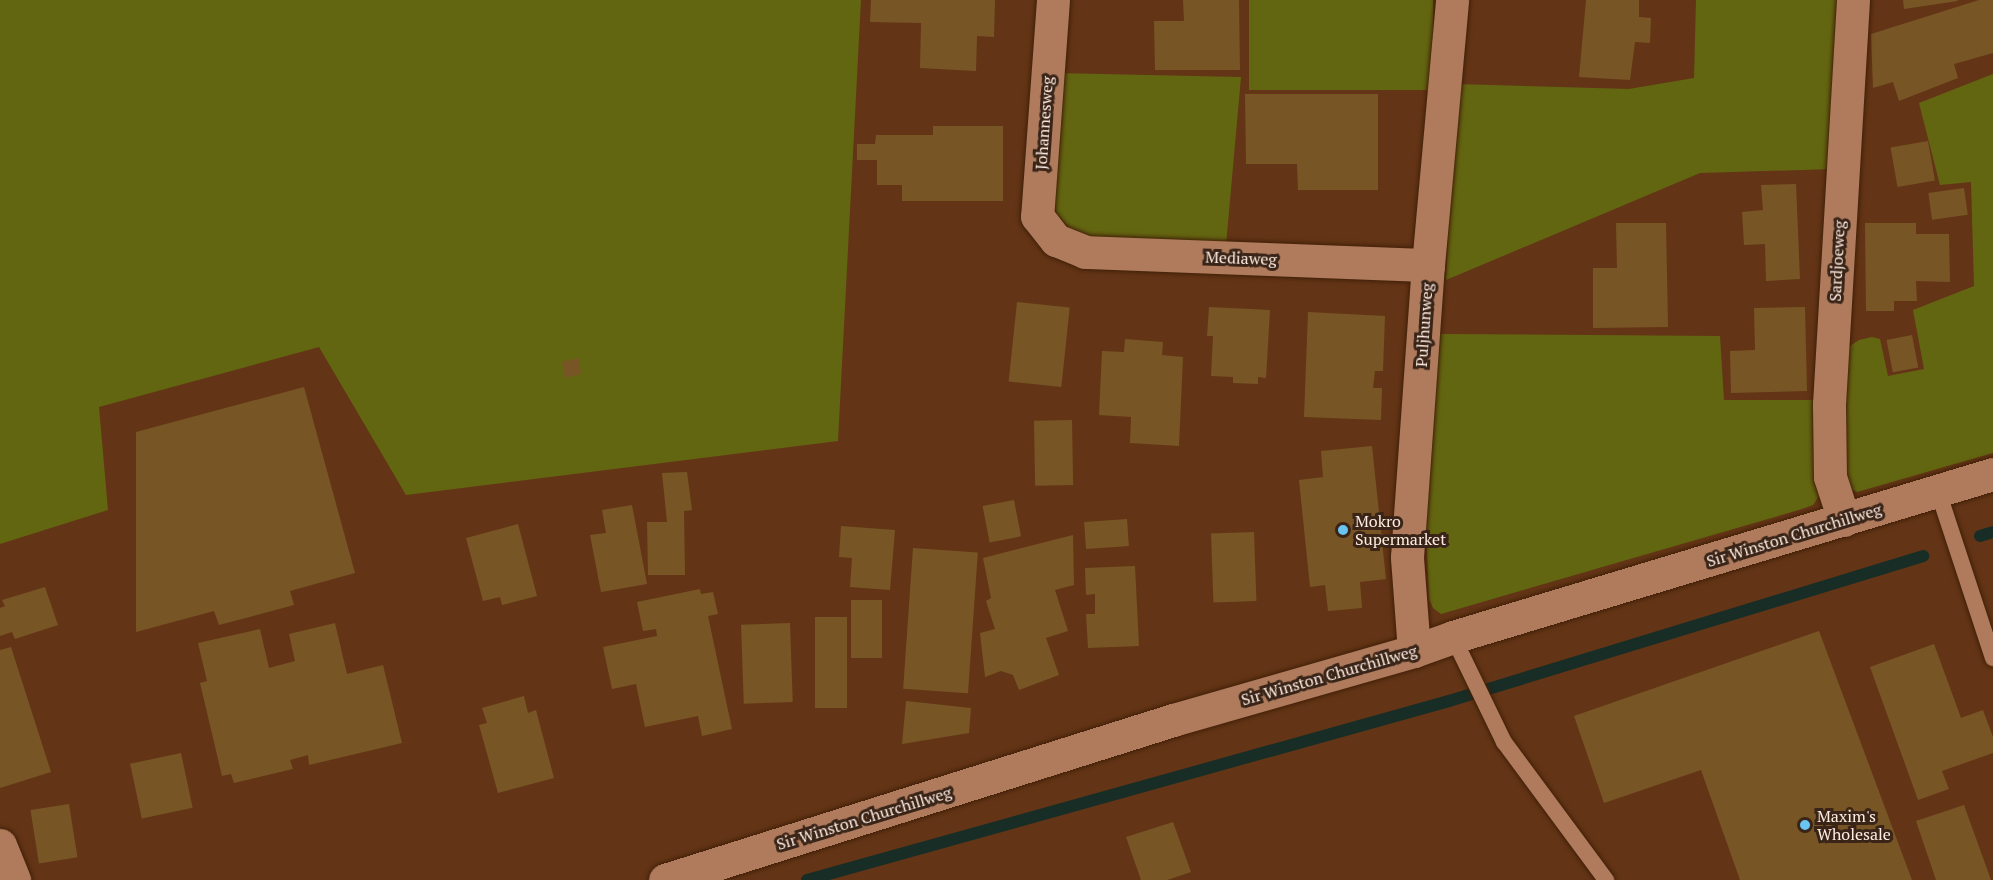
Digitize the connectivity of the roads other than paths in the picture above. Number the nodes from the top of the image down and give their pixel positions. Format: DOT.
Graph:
graph roads {
  1 [pos="1053,0"];
  2 [pos="1452,0"];
  3 [pos="1853,0"];
  4 [pos="1056,240"];
  5 [pos="1428,265"];
  6 [pos="1993,474"];
  7 [pos="1938,491"];
  8 [pos="1844,520"];
  9 [pos="1453,637"];
  10 [pos="1414,651"];
  11 [pos="1993,658"];
  12 [pos="0,845"];
  13 [pos="14,880"];
  14 [pos="665,880"];
  15 [pos="1606,880"];
  1 -- 4 [label="street, Johannesweg"];
  2 -- 5 [label="street, Puljhunweg"];
  3 -- 8 [label="street, Sardjoeweg"];
  4 -- 5 [label="street, Mediaweg"];
  5 -- 10 [label="street, Puljhunweg"];
  6 -- 7 [label="street, Sir Winston Churchillweg"];
  7 -- 8 [label="street, Sir Winston Churchillweg"];
  7 -- 11 [label="lane"];
  8 -- 9 [label="street, Sir Winston Churchillweg"];
  9 -- 10 [label="street, Sir Winston Churchillweg"];
  9 -- 15 [label="lane"];
  10 -- 14 [label="street, Sir Winston Churchillweg"];
  12 -- 13 [label="street"];
}
